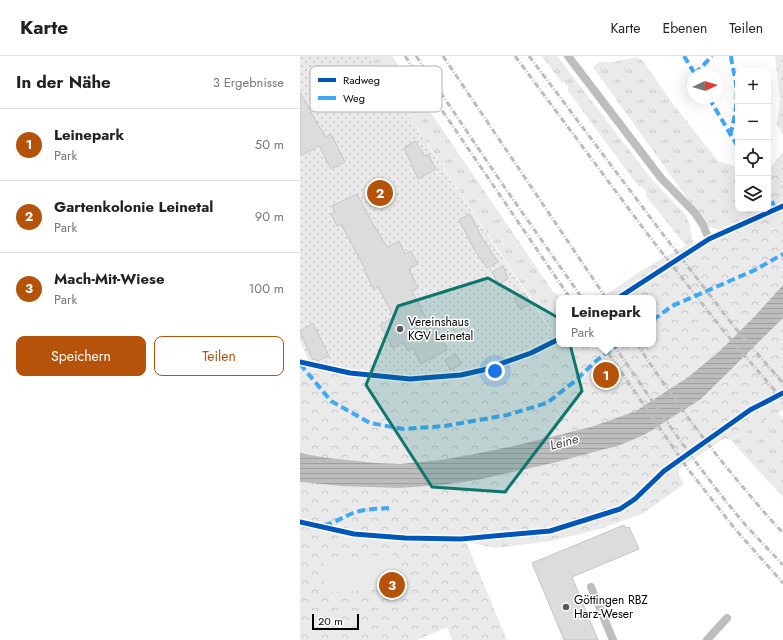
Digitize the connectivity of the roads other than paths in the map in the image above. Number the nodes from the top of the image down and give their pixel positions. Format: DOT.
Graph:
graph roads {
  1 [pos="568,56"];
  2 [pos="709,239"];
  3 [pos="591,587"];
  4 [pos="727,618"];
  5 [pos="613,640"];
  6 [pos="707,640"];
  1 -- 2 [label="lane"];
  3 -- 5 [label="lane"];
  4 -- 6 [label="lane"];
}
